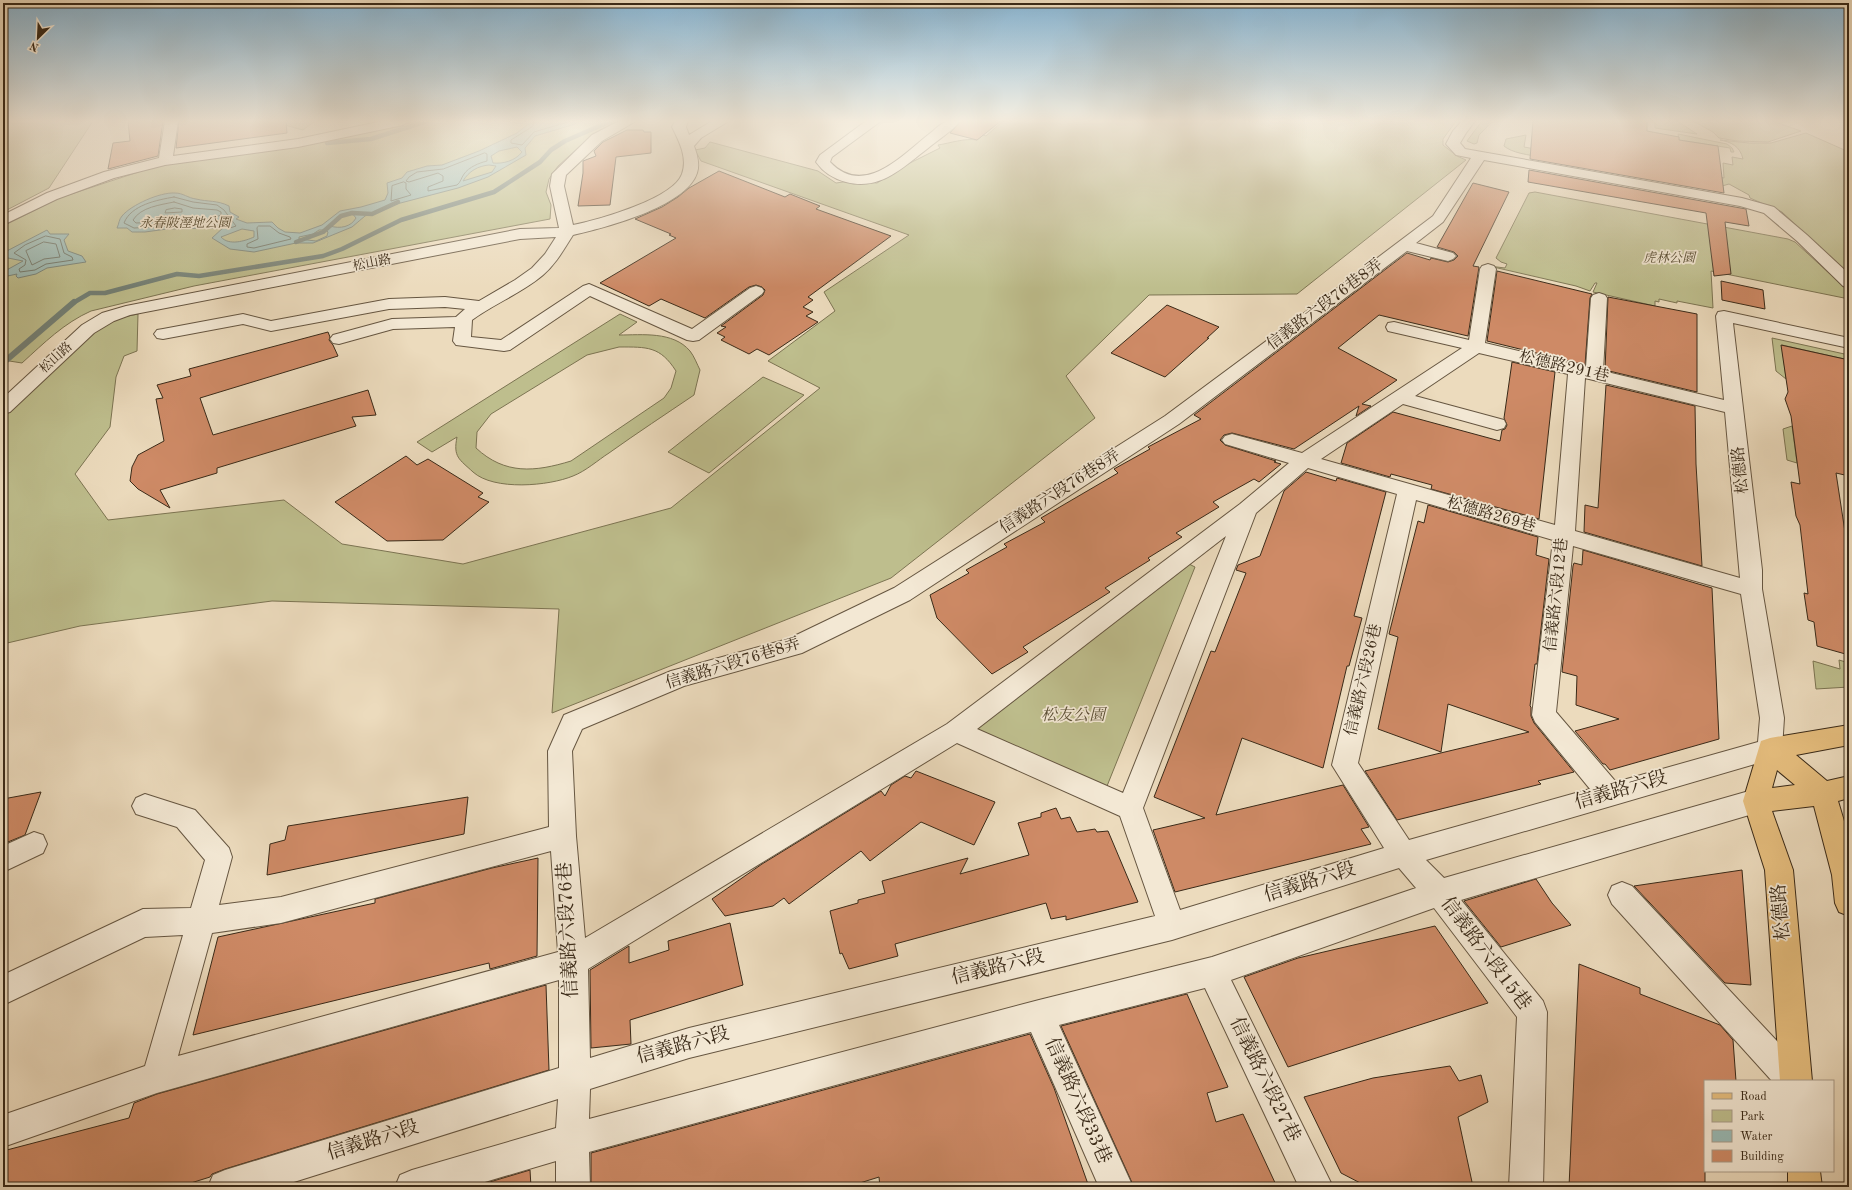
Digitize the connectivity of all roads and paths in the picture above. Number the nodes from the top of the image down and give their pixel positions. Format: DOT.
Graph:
graph roads {
  1 [pos="105,177"];
  2 [pos="559,177"];
  3 [pos="687,177"];
  4 [pos="841,177"];
  5 [pos="881,177"];
  6 [pos="1466,177"];
  7 [pos="1597,177"];
  8 [pos="3,221"];
  9 [pos="567,231"];
  10 [pos="590,240"];
  11 [pos="1403,245"];
  12 [pos="1448,256"];
  13 [pos="1488,268"];
  14 [pos="1849,283"];
  15 [pos="756,291"];
  16 [pos="1598,298"];
  17 [pos="480,306"];
  18 [pos="464,322"];
  19 [pos="1394,326"];
  20 [pos="163,334"];
  21 [pos="339,339"];
  22 [pos="1849,343"];
  23 [pos="1476,347"];
  24 [pos="1585,372"];
  25 [pos="1399,397"];
  26 [pos="3,408"];
  27 [pos="1734,408"];
  28 [pos="1497,424"];
  29 [pos="1232,440"];
  30 [pos="1304,461"];
  31 [pos="1408,491"];
  32 [pos="1247,509"];
  33 [pos="1564,536"];
  34 [pos="1751,589"];
  35 [pos="573,722"];
  36 [pos="956,731"];
  37 [pos="1849,735"];
  38 [pos="1770,749"];
  39 [pos="1849,787"];
  40 [pos="1823,793"];
  41 [pos="1611,795"];
  42 [pos="1756,801"];
  43 [pos="145,806"];
  44 [pos="1130,808"];
  45 [pos="563,836"];
  46 [pos="34,844"];
  47 [pos="1403,854"];
  48 [pos="3,859"];
  49 [pos="1439,893"];
  50 [pos="1622,895"];
  51 [pos="1849,903"];
  52 [pos="201,922"];
  53 [pos="1172,926"];
  54 [pos="572,962"];
  55 [pos="1212,972"];
  56 [pos="3,990"];
  57 [pos="1039,1015"];
  58 [pos="157,1077"];
  59 [pos="575,1078"];
  60 [pos="1794,1080"];
  61 [pos="1795,1080"];
  62 [pos="3,1131"];
  63 [pos="572,1140"];
  64 [pos="1804,1172"];
  65 [pos="225,1187"];
  66 [pos="412,1187"];
  67 [pos="573,1187"];
  68 [pos="1116,1187"];
  69 [pos="1316,1187"];
  70 [pos="1526,1187"];
  71 [pos="1805,1187"];
  1 -- 8 [label="street"];
  2 -- 9 [label="street"];
  3 -- 9 [label="street, 松山路"];
  4 -- 5 [label="street"];
  6 -- 11 [label="street, 信義路六段76巷8弄"];
  7 -- 14 [label="street"];
  9 -- 10 [label="street"];
  9 -- 17 [label="street"];
  9 -- 26 [label="street, 松山路"];
  11 -- 12 [label="street"];
  11 -- 35 [label="street, 信義路六段76巷8弄"];
  13 -- 23 [label="street"];
  15 -- 18 [label="street"];
  16 -- 24 [label="street, 信義路六段12巷"];
  17 -- 18 [label="street"];
  17 -- 20 [label="street"];
  18 -- 21 [label="street"];
  19 -- 23 [label="street, 松德路291巷"];
  22 -- 27 [label="street, 松德路"];
  23 -- 24 [label="street, 松德路291巷"];
  23 -- 25 [label="street"];
  24 -- 27 [label="street, 松德路291巷"];
  24 -- 33 [label="street, 信義路六段12巷"];
  25 -- 28 [label="street"];
  25 -- 30 [label="street"];
  27 -- 34 [label="street, 松德路"];
  29 -- 30 [label="street, 松德路269巷"];
  30 -- 31 [label="street, 松德路269巷"];
  30 -- 32 [label="street"];
  31 -- 33 [label="street, 松德路269巷"];
  31 -- 47 [label="street, 信義路六段26巷"];
  32 -- 36 [label="street"];
  32 -- 44 [label="street"];
  33 -- 34 [label="street, 松德路269巷"];
  33 -- 41 [label="street, 信義路六段12巷"];
  34 -- 38 [label="street, 松德路"];
  35 -- 45 [label="street, 信義路六段76巷"];
  36 -- 44 [label="street"];
  36 -- 54 [label="street"];
  37 -- 38 [label="main road"];
  38 -- 40 [label="main road"];
  38 -- 41 [label="street, 信義路六段"];
  38 -- 42 [label="main road, 松德路"];
  39 -- 40 [label="main road"];
  40 -- 42 [label="main road"];
  40 -- 51 [label="main road"];
  41 -- 47 [label="street, 信義路六段"];
  42 -- 49 [label="street"];
  42 -- 61 [label="main road, 松德路"];
  43 -- 52 [label="street"];
  44 -- 53 [label="street"];
  45 -- 52 [label="street"];
  45 -- 54 [label="street, 信義路六段76巷"];
  46 -- 48 [label="street"];
  47 -- 49 [label="street, 信義路六段15巷"];
  47 -- 53 [label="street, 信義路六段"];
  49 -- 55 [label="street"];
  49 -- 70 [label="street, 信義路六段15巷"];
  50 -- 60 [label="street"];
  52 -- 56 [label="street"];
  52 -- 58 [label="street"];
  53 -- 59 [label="street, 信義路六段"];
  54 -- 58 [label="street"];
  54 -- 59 [label="street, 信義路六段76巷"];
  55 -- 57 [label="street"];
  55 -- 69 [label="street, 信義路六段27巷"];
  57 -- 63 [label="street"];
  57 -- 68 [label="street, 信義路六段33巷"];
  58 -- 62 [label="street"];
  59 -- 63 [label="street, 信義路六段76巷"];
  59 -- 65 [label="street, 信義路六段"];
  63 -- 66 [label="street"];
  63 -- 67 [label="street, 信義路六段76巷"];
  64 -- 71 [label="main road"];
}
